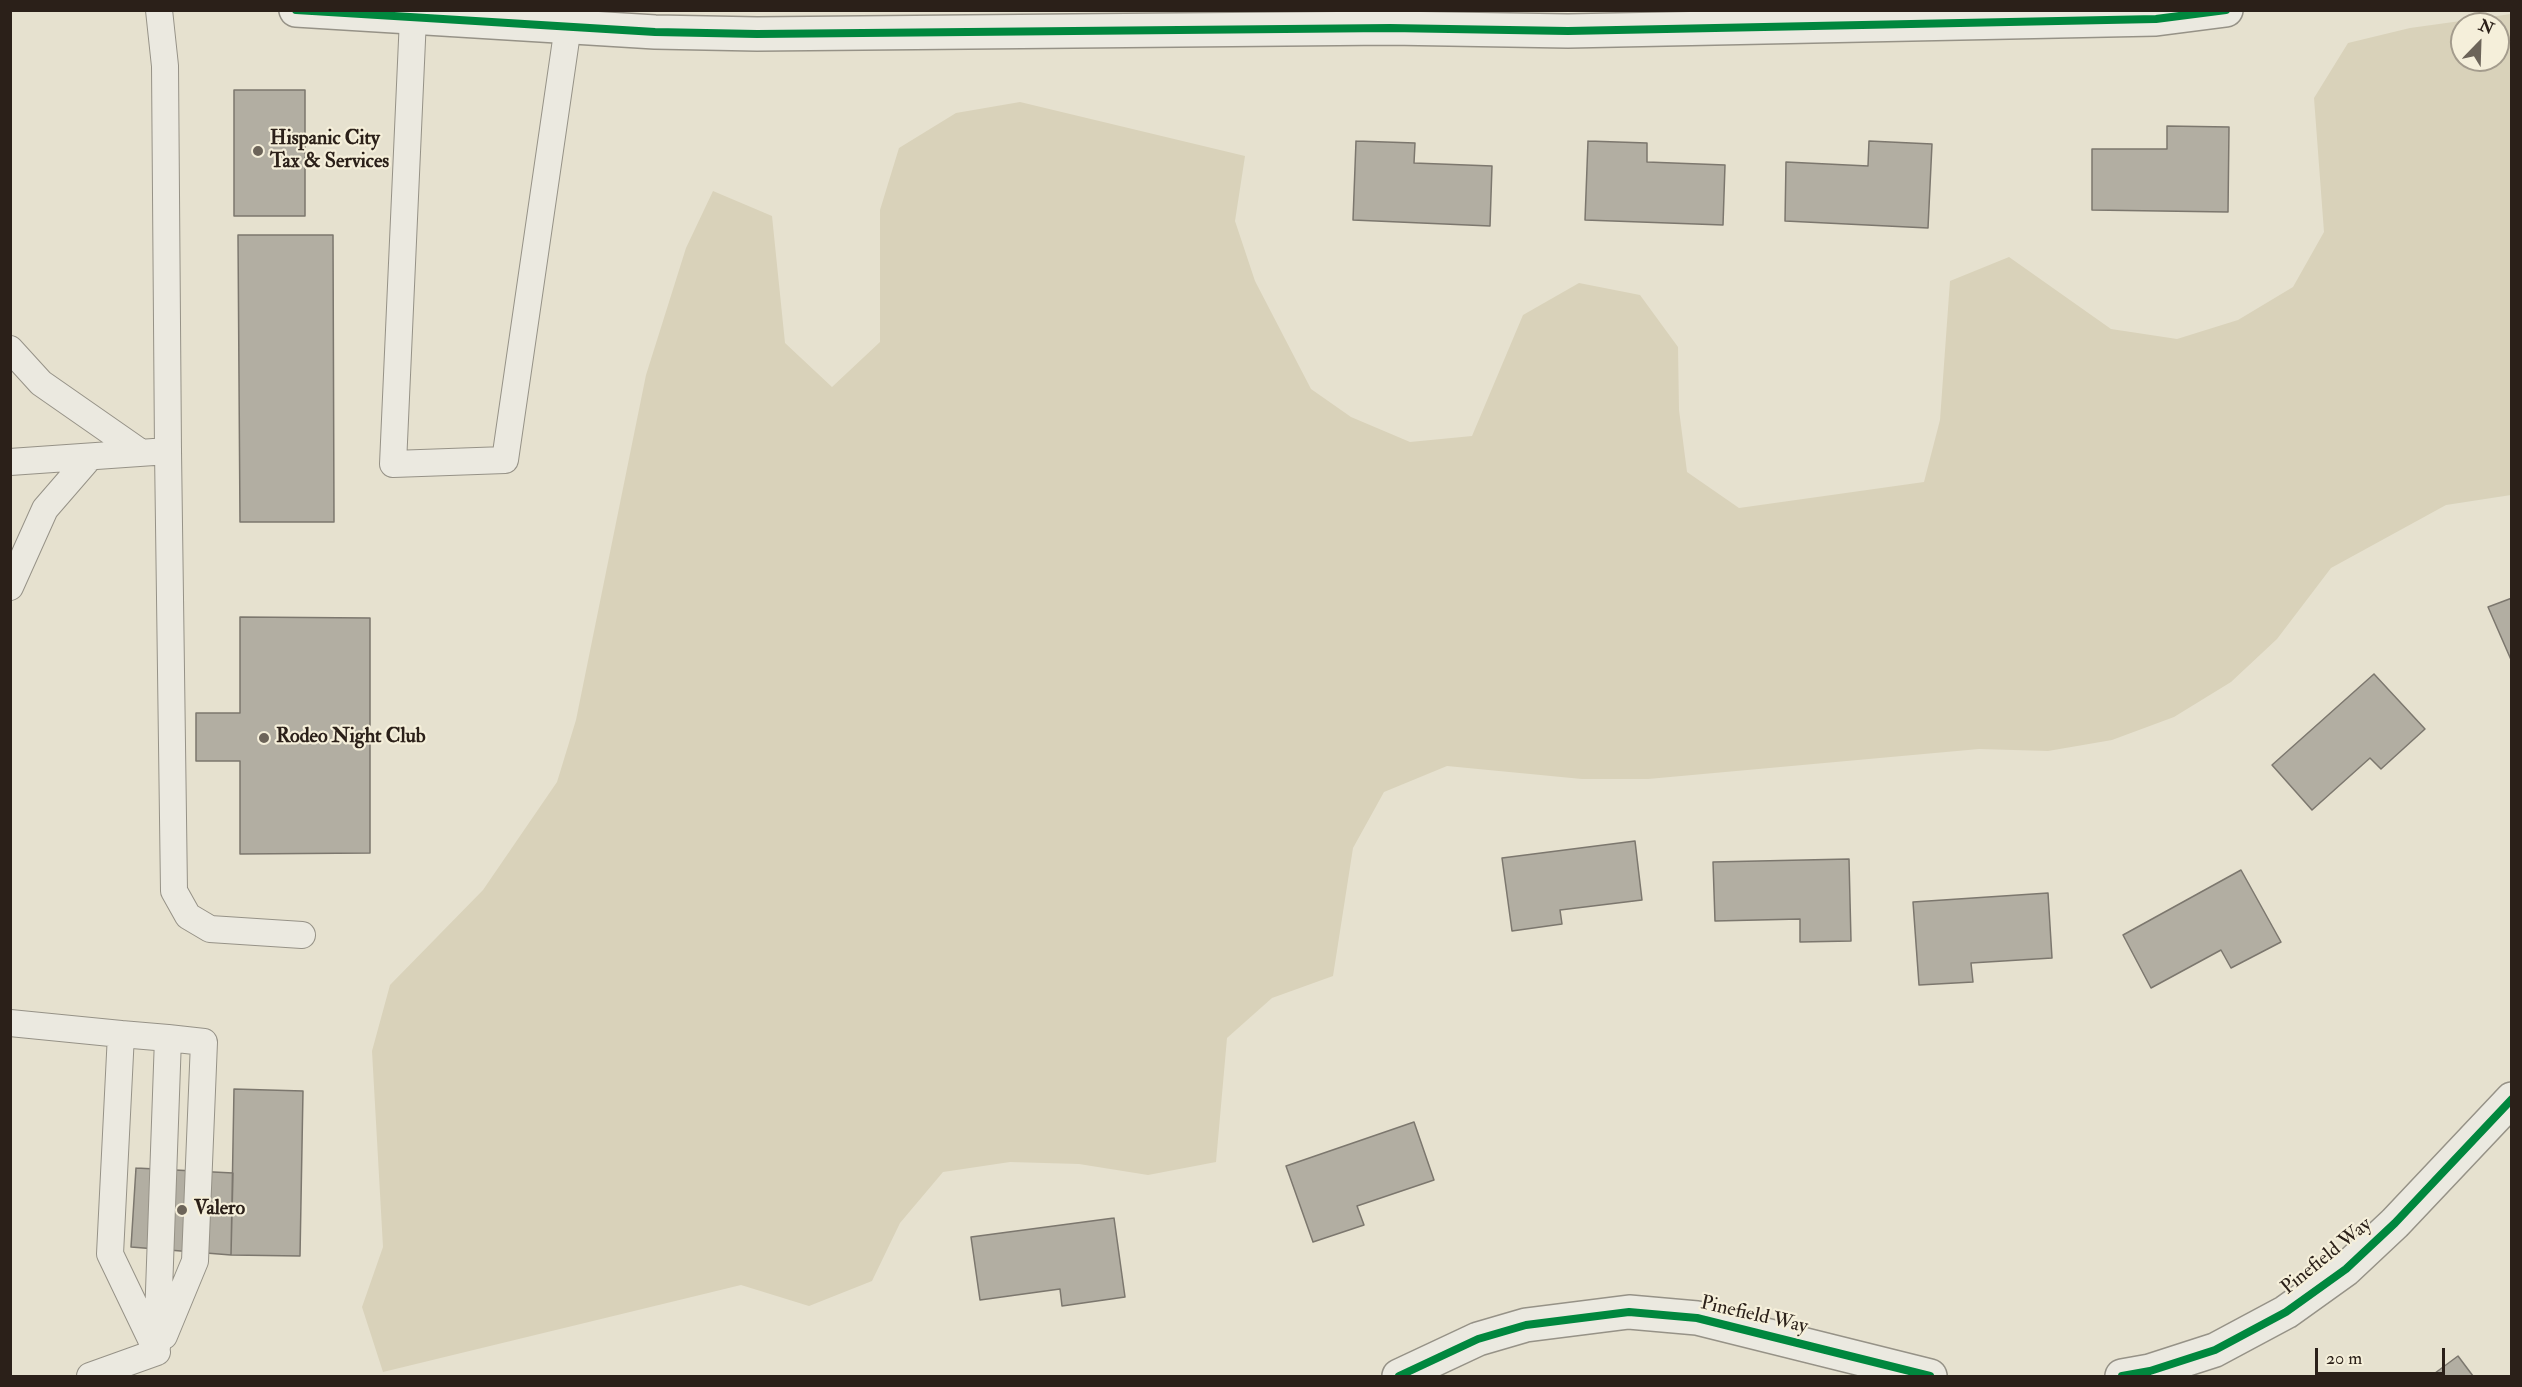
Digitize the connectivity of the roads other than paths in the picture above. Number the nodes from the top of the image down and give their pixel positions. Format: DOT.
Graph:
graph roads {
  1 [pos="159,10"];
  2 [pos="296,10"];
  3 [pos="2226,10"];
  4 [pos="413,18"];
  5 [pos="568,26"];
  6 [pos="10,349"];
  7 [pos="168,451"];
  8 [pos="140,452"];
  9 [pos="90,457"];
  10 [pos="10,462"];
  11 [pos="10,587"];
  12 [pos="302,935"];
  13 [pos="10,1023"];
  14 [pos="121,1034"];
  15 [pos="168,1038"];
  16 [pos="2511,1099"];
  17 [pos="157,1353"];
  18 [pos="90,1377"];
  19 [pos="1399,1377"];
  20 [pos="1930,1377"];
  21 [pos="2122,1377"];
  1 -- 7 [label="lane"];
  2 -- 4 [label="street"];
  3 -- 5 [label="street"];
  4 -- 5 [label="street"];
  4 -- 5 [label="lane"];
  6 -- 8 [label="lane"];
  7 -- 8 [label="lane"];
  7 -- 12 [label="lane"];
  8 -- 9 [label="lane"];
  9 -- 10 [label="lane"];
  9 -- 11 [label="lane"];
  13 -- 14 [label="lane"];
  14 -- 15 [label="lane"];
  14 -- 17 [label="lane"];
  15 -- 17 [label="lane"];
  15 -- 17 [label="lane"];
  16 -- 21 [label="street, Pinefield Way"];
  17 -- 18 [label="lane"];
  19 -- 20 [label="street, Pinefield Way"];
}
